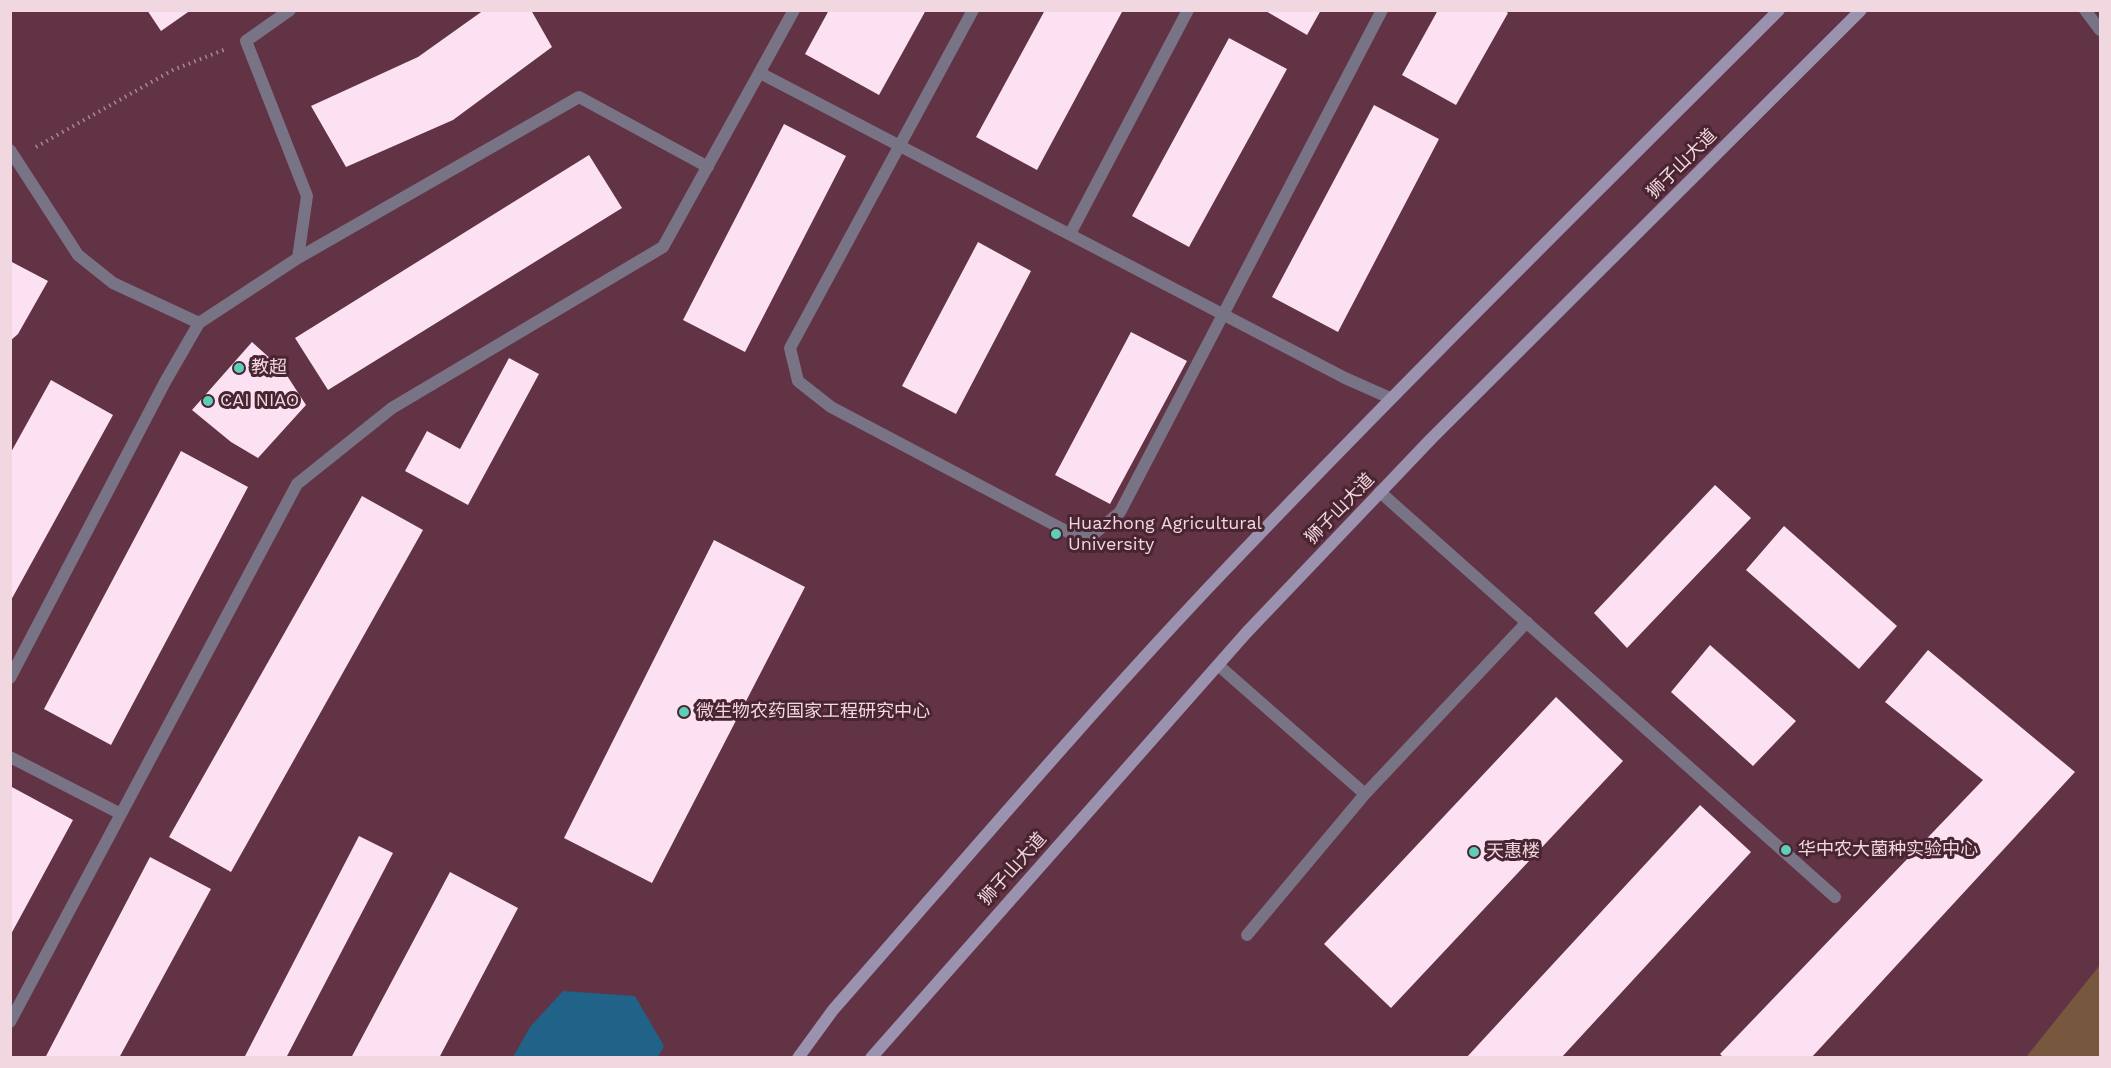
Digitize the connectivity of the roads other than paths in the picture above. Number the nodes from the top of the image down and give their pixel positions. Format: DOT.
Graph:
graph roads {
  1 [pos="290,10"];
  2 [pos="794,10"];
  3 [pos="973,10"];
  4 [pos="1188,10"];
  5 [pos="1382,10"];
  6 [pos="1779,10"];
  7 [pos="1861,10"];
  8 [pos="2085,10"];
  9 [pos="2100,30"];
  10 [pos="759,73"];
  11 [pos="900,146"];
  12 [pos="13,157"];
  13 [pos="708,167"];
  14 [pos="1070,234"];
  15 [pos="298,258"];
  16 [pos="1225,315"];
  17 [pos="199,323"];
  18 [pos="1390,398"];
  19 [pos="1380,492"];
  20 [pos="1527,622"];
  21 [pos="1218,665"];
  22 [pos="10,678"];
  23 [pos="10,757"];
  24 [pos="1365,794"];
  25 [pos="121,814"];
  26 [pos="1835,897"];
  27 [pos="1247,935"];
  28 [pos="10,1022"];
  29 [pos="798,1058"];
  30 [pos="871,1058"];
  1 -- 15 [label="street"];
  2 -- 10 [label="street"];
  3 -- 11 [label="street"];
  4 -- 14 [label="street"];
  5 -- 16 [label="street"];
  6 -- 18 [label="street"];
  7 -- 19 [label="street, 狮子山大道"];
  8 -- 9 [label="street"];
  10 -- 11 [label="street"];
  10 -- 13 [label="street"];
  11 -- 14 [label="street"];
  11 -- 16 [label="street"];
  12 -- 17 [label="street"];
  13 -- 15 [label="street"];
  13 -- 25 [label="street"];
  14 -- 16 [label="street"];
  15 -- 17 [label="street"];
  16 -- 18 [label="street"];
  17 -- 22 [label="street"];
  18 -- 29 [label="street"];
  19 -- 20 [label="street"];
  19 -- 21 [label="street, 狮子山大道"];
  20 -- 24 [label="street"];
  20 -- 26 [label="street"];
  21 -- 24 [label="street"];
  21 -- 30 [label="street, 狮子山大道"];
  23 -- 25 [label="street"];
  24 -- 27 [label="street"];
  25 -- 28 [label="street"];
}
